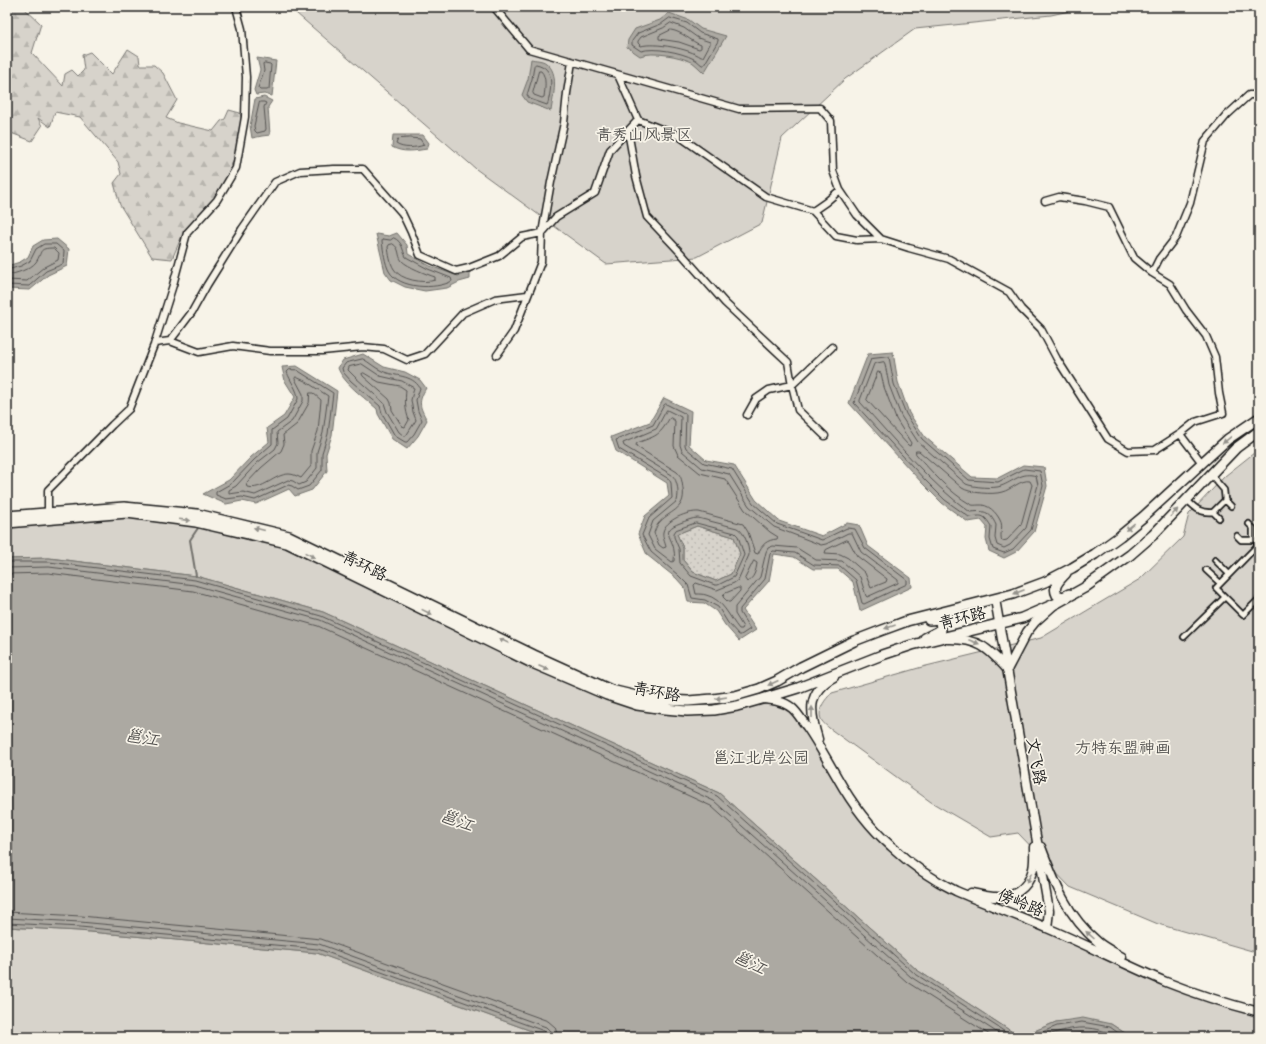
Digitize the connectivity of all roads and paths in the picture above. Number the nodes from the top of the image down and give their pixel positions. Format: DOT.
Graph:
graph roads {
  1 [pos="236,7"];
  2 [pos="494,7"];
  3 [pos="572,62"];
  4 [pos="618,75"];
  5 [pos="1259,95"];
  6 [pos="638,120"];
  7 [pos="628,131"];
  8 [pos="840,190"];
  9 [pos="1045,201"];
  10 [pos="813,211"];
  11 [pos="542,233"];
  12 [pos="881,239"];
  13 [pos="1152,273"];
  14 [pos="527,295"];
  15 [pos="170,341"];
  16 [pos="155,343"];
  17 [pos="832,347"];
  18 [pos="498,354"];
  19 [pos="792,385"];
  20 [pos="747,415"];
  21 [pos="1259,418"];
  22 [pos="1259,431"];
  23 [pos="1180,434"];
  24 [pos="825,436"];
  25 [pos="1202,463"];
  26 [pos="1211,475"];
  27 [pos="1187,500"];
  28 [pos="1225,500"];
  29 [pos="1231,506"];
  30 [pos="48,512"];
  31 [pos="1213,512"];
  32 [pos="7,516"];
  33 [pos="1219,518"];
  34 [pos="7,523"];
  35 [pos="1249,524"];
  36 [pos="1237,536"];
  37 [pos="1253,540"];
  38 [pos="1259,545"];
  39 [pos="1215,560"];
  40 [pos="1072,568"];
  41 [pos="1206,570"];
  42 [pos="1229,574"];
  43 [pos="1220,583"];
  44 [pos="1084,588"];
  45 [pos="1225,596"];
  46 [pos="995,599"];
  47 [pos="1259,599"];
  48 [pos="1057,603"];
  49 [pos="907,621"];
  50 [pos="1000,623"];
  51 [pos="1184,637"];
  52 [pos="936,639"];
  53 [pos="912,645"];
  54 [pos="860,663"];
  55 [pos="1007,670"];
  56 [pos="762,699"];
  57 [pos="822,749"];
  58 [pos="1034,826"];
  59 [pos="956,890"];
  60 [pos="1047,928"];
  61 [pos="1146,972"];
  62 [pos="1259,1012"];
  1 -- 16 [label="street"];
  2 -- 3 [label="street"];
  3 -- 4 [label="street"];
  3 -- 11 [label="street"];
  4 -- 6 [label="street"];
  4 -- 8 [label="street"];
  5 -- 13 [label="street"];
  6 -- 7 [label="street"];
  6 -- 10 [label="street"];
  7 -- 11 [label="street"];
  7 -- 19 [label="street"];
  8 -- 10 [label="street"];
  8 -- 12 [label="street"];
  9 -- 13 [label="street"];
  10 -- 12 [label="street"];
  11 -- 14 [label="street"];
  11 -- 15 [label="street"];
  12 -- 23 [label="street"];
  13 -- 23 [label="street"];
  14 -- 15 [label="street"];
  14 -- 18 [label="street"];
  15 -- 16 [label="street"];
  16 -- 30 [label="street"];
  17 -- 19 [label="street"];
  19 -- 20 [label="street"];
  19 -- 24 [label="street"];
  21 -- 25 [label="main road, 青环路, one-way"];
  22 -- 26 [label="main road, 青环路"];
  23 -- 25 [label="street"];
  25 -- 40 [label="main road, 青环路, one-way"];
  26 -- 27 [label="main road, 青环路"];
  26 -- 28 [label="street"];
  27 -- 31 [label="street"];
  44 -- 27 [label="main road, 青环路, one-way"];
  28 -- 29 [label="street"];
  28 -- 31 [label="street"];
  30 -- 32 [label="main road, 青环路"];
  49 -- 30 [label="main road, 青环路, one-way"];
  31 -- 33 [label="street"];
  34 -- 56 [label="main road, 青环路, one-way"];
  35 -- 37 [label="street"];
  36 -- 37 [label="street"];
  37 -- 38 [label="street"];
  38 -- 42 [label="street"];
  39 -- 42 [label="street"];
  40 -- 44 [label="main road"];
  40 -- 46 [label="main road, 青环路, one-way"];
  41 -- 43 [label="street"];
  42 -- 43 [label="street"];
  43 -- 45 [label="street"];
  44 -- 48 [label="main road, 青环路"];
  45 -- 47 [label="street"];
  45 -- 51 [label="street"];
  46 -- 49 [label="main road, 青环路"];
  46 -- 50 [label="street, 文飞路"];
  48 -- 50 [label="main road, 青环路"];
  48 -- 55 [label="street"];
  49 -- 53 [label="main road"];
  50 -- 52 [label="main road, 青环路"];
  50 -- 55 [label="street, 文飞路"];
  52 -- 53 [label="main road, 青环路"];
  52 -- 55 [label="street, one-way"];
  53 -- 54 [label="main road, 青环路"];
  54 -- 56 [label="main road, 青环路"];
  57 -- 54 [label="street, one-way"];
  55 -- 58 [label="street, 文飞路"];
  56 -- 57 [label="street"];
  57 -- 59 [label="street, 傍岭路"];
  58 -- 59 [label="street, one-way"];
  58 -- 60 [label="street, 文飞路"];
  61 -- 58 [label="street, one-way"];
  59 -- 60 [label="street, 傍岭路"];
  60 -- 61 [label="street, 傍岭路"];
  61 -- 62 [label="street, 傍岭路"];
}
